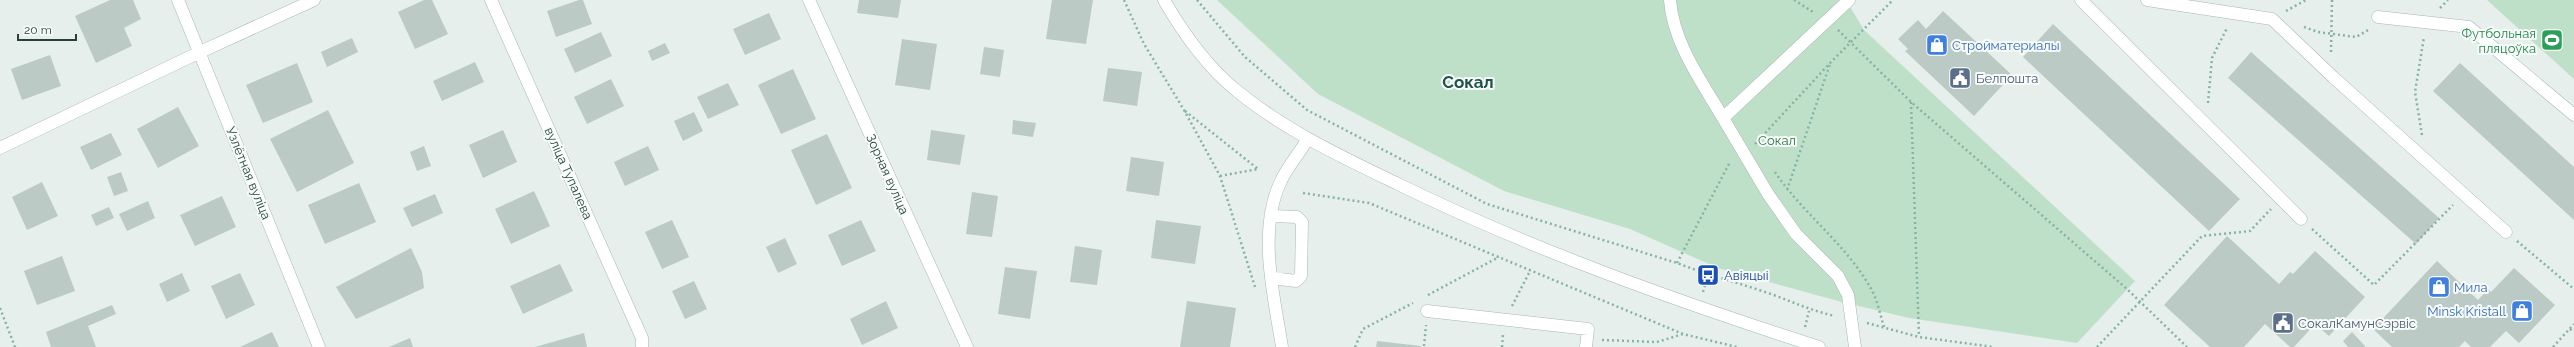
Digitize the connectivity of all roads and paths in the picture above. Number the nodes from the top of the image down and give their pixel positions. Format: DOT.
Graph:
graph roads {
  1 [pos="178,0"];
  2 [pos="314,0"];
  3 [pos="491,0"];
  4 [pos="809,0"];
  5 [pos="1124,0"];
  6 [pos="1164,0"];
  7 [pos="1197,0"];
  8 [pos="1670,0"];
  9 [pos="1794,0"];
  10 [pos="1849,0"];
  11 [pos="1893,0"];
  12 [pos="2081,0"];
  13 [pos="2147,0"];
  14 [pos="2306,0"];
  15 [pos="2332,0"];
  16 [pos="2212,5"];
  17 [pos="2235,13"];
  18 [pos="2378,17"];
  19 [pos="2272,19"];
  20 [pos="1828,22"];
  21 [pos="2426,22"];
  22 [pos="2330,33"];
  23 [pos="1851,42"];
  24 [pos="198,53"];
  25 [pos="1831,62"];
  26 [pos="2333,77"];
  27 [pos="1911,102"];
  28 [pos="2210,109"];
  29 [pos="1184,110"];
  30 [pos="2574,115"];
  31 [pos="1723,118"];
  32 [pos="1307,140"];
  33 [pos="1756,143"];
  34 [pos="0,148"];
  35 [pos="1761,150"];
  36 [pos="1742,152"];
  37 [pos="2426,160"];
  38 [pos="1774,170"];
  39 [pos="1220,176"];
  40 [pos="1787,190"];
  41 [pos="1303,193"];
  42 [pos="2463,194"];
  43 [pos="2281,199"];
  44 [pos="1272,216"];
  45 [pos="2301,219"];
  46 [pos="2506,232"];
  47 [pos="1677,263"];
  48 [pos="1530,271"];
  49 [pos="1272,278"];
  50 [pos="2574,289"];
  51 [pos="1258,294"];
  52 [pos="2140,302"];
  53 [pos="0,308"];
  54 [pos="1809,310"];
  55 [pos="1427,312"];
  56 [pos="1505,320"];
  57 [pos="2574,324"];
  58 [pos="1884,327"];
  59 [pos="2570,328"];
  60 [pos="2574,332"];
  61 [pos="1683,334"];
  62 [pos="1587,339"];
  63 [pos="15,347"];
  64 [pos="319,347"];
  65 [pos="642,347"];
  66 [pos="967,347"];
  67 [pos="1282,347"];
  68 [pos="1736,347"];
  69 [pos="1819,347"];
  70 [pos="1855,347"];
  71 [pos="1994,347"];
  72 [pos="2097,347"];
  73 [pos="2187,347"];
  74 [pos="2552,347"];
  1 -- 24 [label="street, Узлётная вуліца"];
  2 -- 24 [label="street"];
  3 -- 65 [label="street, вуліца Тупалева"];
  4 -- 66 [label="street, Зорная вуліца"];
  5 -- 29 [label="path"];
  6 -- 32 [label="street"];
  7 -- 47 [label="path"];
  8 -- 31 [label="street"];
  9 -- 20 [label="path"];
  10 -- 20 [label="street"];
  11 -- 23 [label="path"];
  12 -- 43 [label="street"];
  13 -- 16 [label="street"];
  14 -- 19 [label="path"];
  15 -- 22 [label="path"];
  16 -- 17 [label="street"];
  17 -- 19 [label="street"];
  17 -- 28 [label="path"];
  18 -- 21 [label="street"];
  18 -- 22 [label="path"];
  19 -- 26 [label="street"];
  20 -- 23 [label="path"];
  20 -- 31 [label="street"];
  21 -- 30 [label="street"];
  21 -- 37 [label="path"];
  22 -- 26 [label="path"];
  23 -- 25 [label="path"];
  23 -- 27 [label="path"];
  24 -- 34 [label="street"];
  24 -- 64 [label="street, Узлётная вуліца"];
  25 -- 33 [label="path"];
  25 -- 40 [label="path"];
  26 -- 37 [label="street"];
  27 -- 52 [label="path"];
  27 -- 71 [label="path"];
  29 -- 39 [label="path"];
  29 -- 39 [label="path"];
  31 -- 36 [label="street"];
  32 -- 44 [label="street"];
  32 -- 69 [label="street"];
  33 -- 35 [label="path"];
  33 -- 36 [label="path"];
  36 -- 47 [label="path"];
  36 -- 70 [label="street"];
  37 -- 42 [label="street"];
  38 -- 40 [label="path"];
  39 -- 51 [label="path"];
  40 -- 58 [label="path"];
  41 -- 48 [label="path"];
  42 -- 45 [label="path"];
  42 -- 46 [label="street"];
  43 -- 45 [label="street"];
  43 -- 52 [label="path"];
  44 -- 49 [label="street"];
  44 -- 49 [label="street"];
  46 -- 50 [label="path"];
  47 -- 54 [label="path"];
  48 -- 56 [label="path"];
  48 -- 61 [label="path"];
  49 -- 67 [label="street"];
  52 -- 72 [label="path"];
  52 -- 73 [label="path"];
  53 -- 63 [label="path"];
  55 -- 56 [label="street"];
  56 -- 62 [label="street"];
  57 -- 59 [label="path"];
  59 -- 60 [label="path"];
  59 -- 74 [label="path"];
  61 -- 62 [label="path"];
  61 -- 68 [label="path"];
}
